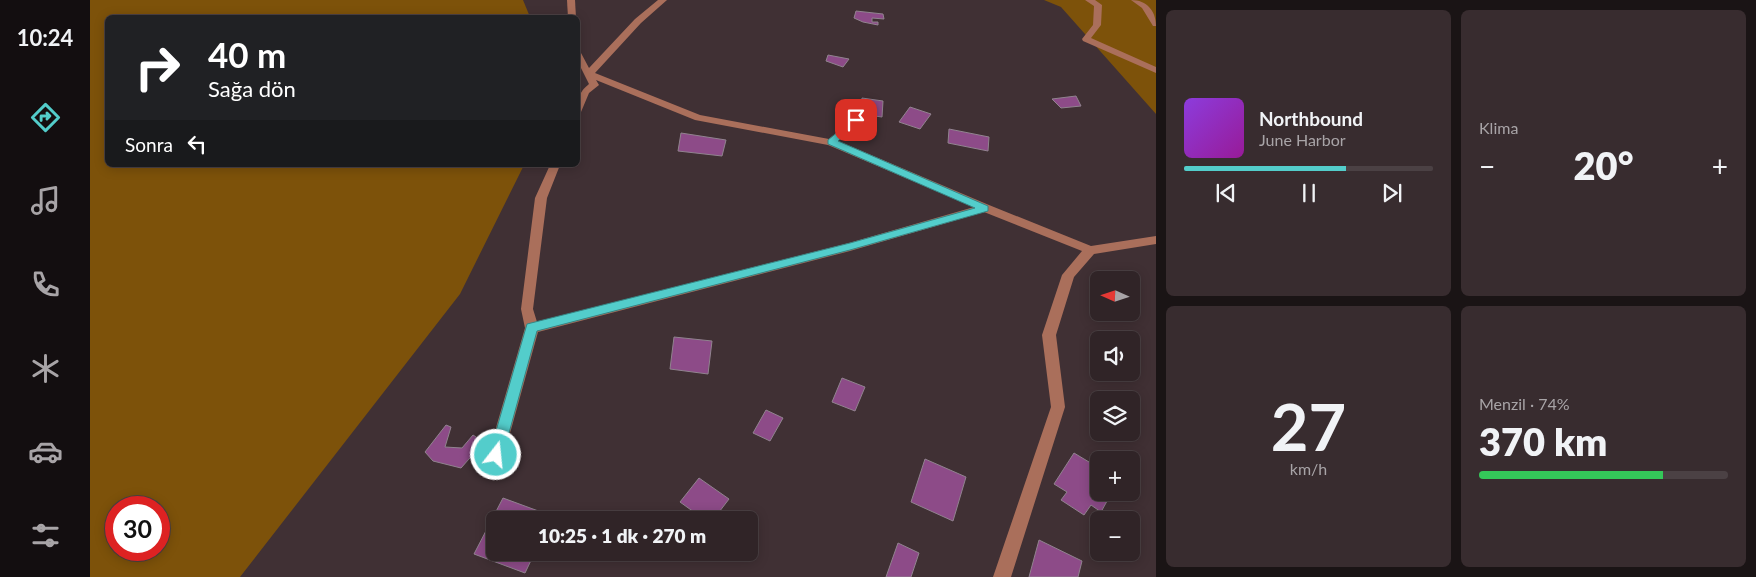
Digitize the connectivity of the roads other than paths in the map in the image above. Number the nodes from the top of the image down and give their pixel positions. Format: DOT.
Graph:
graph roads {
  1 [pos="571,0"];
  2 [pos="663,0"];
  3 [pos="1089,0"];
  4 [pos="1135,0"];
  5 [pos="572,15"];
  6 [pos="1156,24"];
  7 [pos="580,59"];
  8 [pos="1156,70"];
  9 [pos="580,105"];
  10 [pos="856,120"];
  11 [pos="831,142"];
  12 [pos="554,167"];
  13 [pos="985,208"];
  14 [pos="1156,240"];
  15 [pos="1090,250"];
  16 [pos="532,328"];
  17 [pos="496,455"];
  18 [pos="1002,577"];
  1 -- 5 [label="street"];
  2 -- 11 [label="street"];
  3 -- 8 [label="street"];
  4 -- 6 [label="street"];
  7 -- 9 [label="street"];
  10 -- 11 [label="street"];
  11 -- 13 [label="street"];
  12 -- 16 [label="street"];
  13 -- 15 [label="street"];
  13 -- 16 [label="street"];
  14 -- 15 [label="street"];
  15 -- 18 [label="street"];
  16 -- 17 [label="street"];
}
